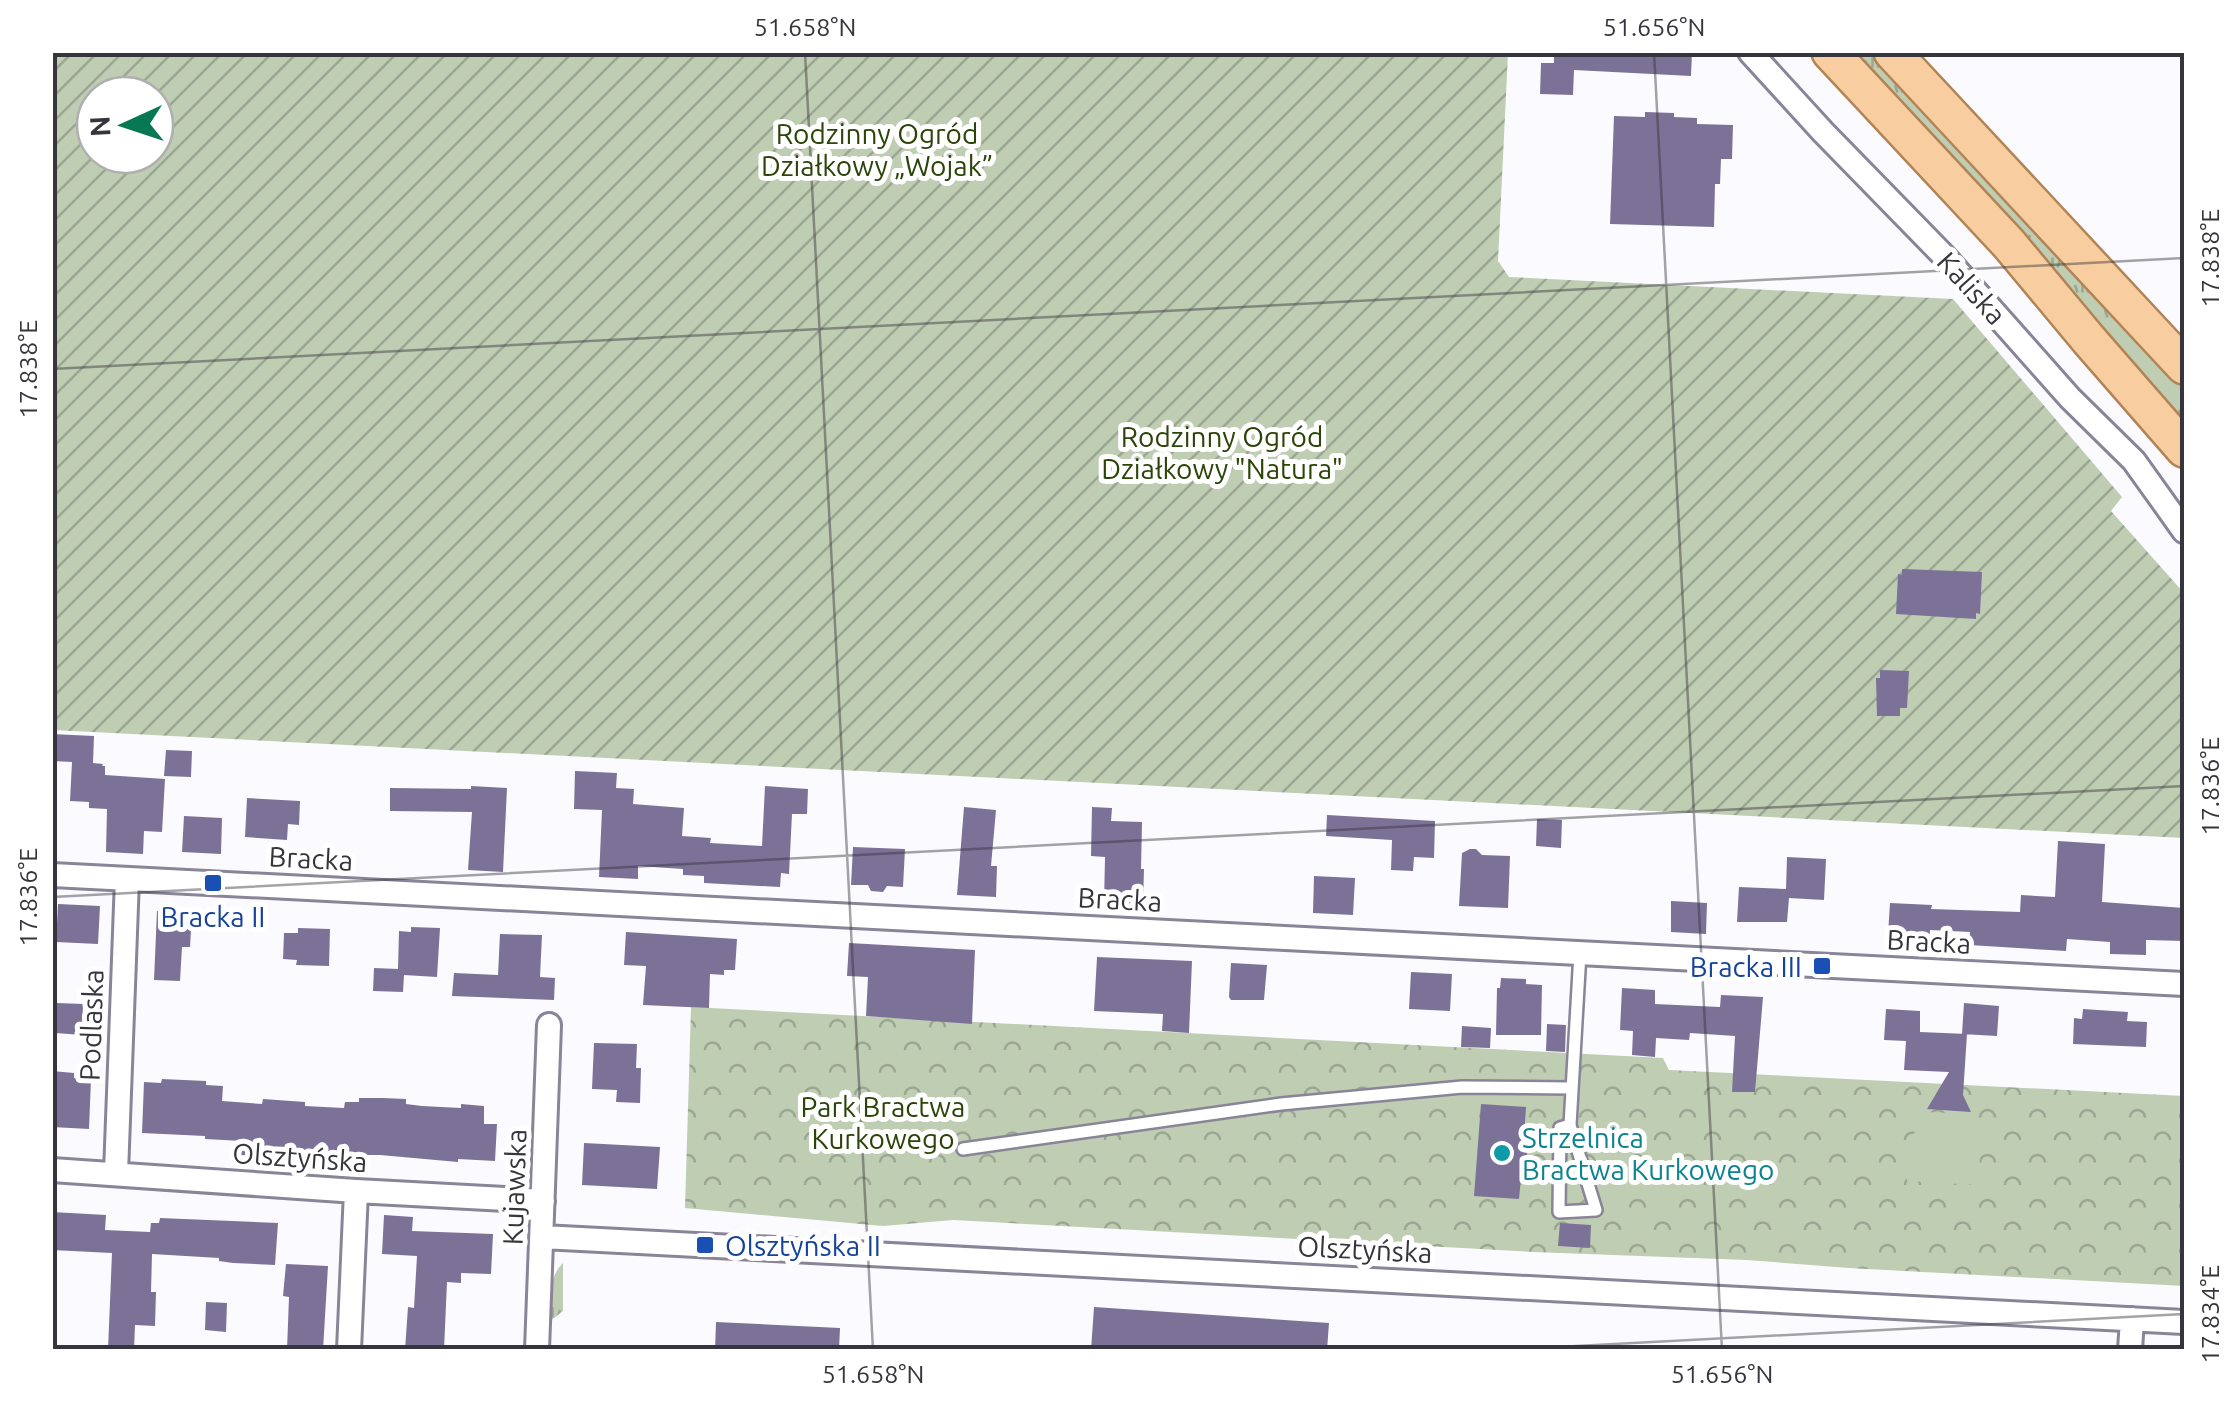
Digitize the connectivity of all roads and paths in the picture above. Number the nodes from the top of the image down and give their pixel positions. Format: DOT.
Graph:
graph roads {
  1 [pos="1750,52"];
  2 [pos="1830,52"];
  3 [pos="1892,52"];
  4 [pos="2184,366"];
  5 [pos="2184,449"];
  6 [pos="2184,531"];
  7 [pos="52,875"];
  8 [pos="126,879"];
  9 [pos="1580,953"];
  10 [pos="2184,984"];
  11 [pos="548,1026"];
  12 [pos="1572,1088"];
  13 [pos="1570,1125"];
  14 [pos="963,1149"];
  15 [pos="52,1170"];
  16 [pos="116,1173"];
  17 [pos="356,1191"];
  18 [pos="543,1201"];
  19 [pos="542,1237"];
  20 [pos="2132,1319"];
  21 [pos="2184,1322"];
  22 [pos="349,1350"];
  23 [pos="538,1350"];
  24 [pos="2130,1350"];
  1 -- 6 [label="street, Kaliska"];
  2 -- 5 [label="main road, Kaliska"];
  3 -- 4 [label="main road"];
  7 -- 8 [label="street, Bracka"];
  8 -- 9 [label="street, Bracka"];
  8 -- 16 [label="street, Podlaska"];
  9 -- 10 [label="street, Bracka"];
  9 -- 12 [label="lane"];
  11 -- 18 [label="street, Kujawska"];
  12 -- 13 [label="lane"];
  12 -- 14 [label="lane"];
  13 -- 13 [label="lane"];
  15 -- 16 [label="street, Olsztyńska"];
  16 -- 17 [label="street, Olsztyńska"];
  17 -- 18 [label="street, Olsztyńska"];
  17 -- 22 [label="street"];
  18 -- 19 [label="street, Kujawska"];
  19 -- 20 [label="street, Olsztyńska"];
  19 -- 23 [label="street, Kujawska"];
  20 -- 21 [label="street, Olsztyńska"];
  20 -- 24 [label="street"];
}
